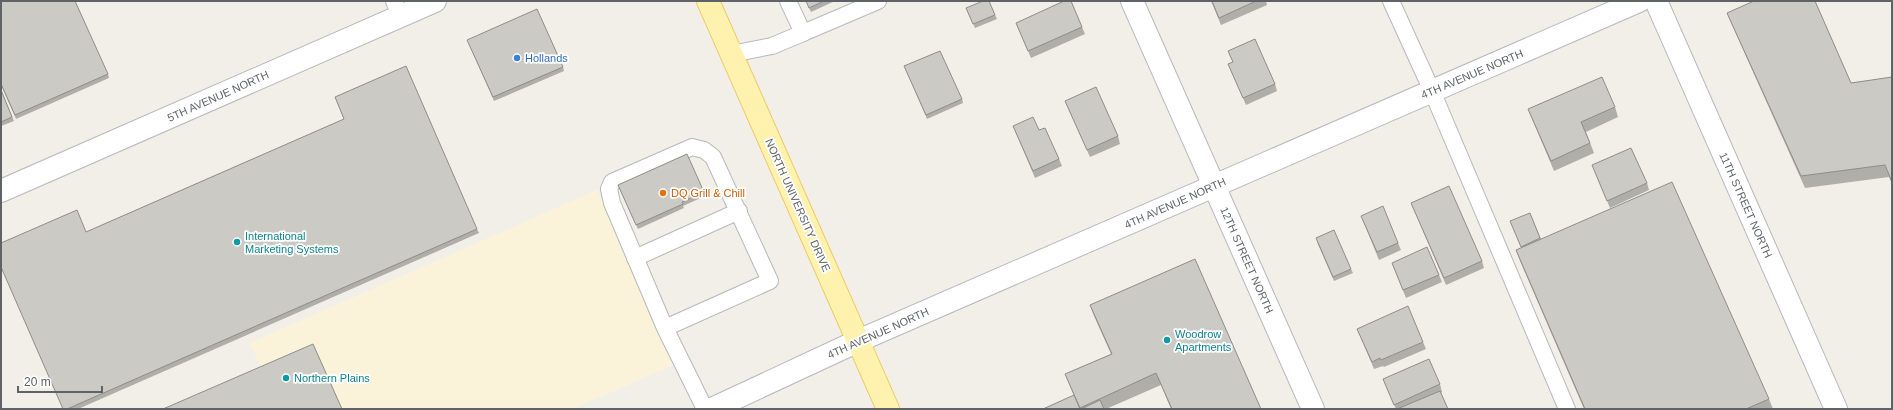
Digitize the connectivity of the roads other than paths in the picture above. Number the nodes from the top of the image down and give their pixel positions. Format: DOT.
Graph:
graph roads {
  1 [pos="435,1"];
  2 [pos="708,1"];
  3 [pos="788,1"];
  4 [pos="878,1"];
  5 [pos="1132,1"];
  6 [pos="1391,1"];
  7 [pos="1639,1"];
  8 [pos="1656,1"];
  9 [pos="397,9"];
  10 [pos="803,33"];
  11 [pos="731,54"];
  12 [pos="1432,91"];
  13 [pos="1214,186"];
  14 [pos="1,191"];
  15 [pos="739,211"];
  16 [pos="635,258"];
  17 [pos="665,328"];
  18 [pos="858,341"];
  19 [pos="705,409"];
  20 [pos="712,409"];
  21 [pos="888,409"];
  22 [pos="1312,409"];
  23 [pos="1567,409"];
  24 [pos="1836,409"];
  1 -- 9 [label="street, 5TH AVENUE NORTH"];
  2 -- 11 [label="main road, NORTH UNIVERSITY DRIVE"];
  3 -- 10 [label="lane"];
  4 -- 10 [label="lane"];
  5 -- 13 [label="street, 12TH STREET NORTH"];
  6 -- 12 [label="lane"];
  7 -- 12 [label="street, 4TH AVENUE NORTH"];
  8 -- 24 [label="street, 11TH STREET NORTH"];
  9 -- 14 [label="street, 5TH AVENUE NORTH"];
  10 -- 11 [label="lane"];
  11 -- 18 [label="main road, NORTH UNIVERSITY DRIVE"];
  12 -- 13 [label="street, 4TH AVENUE NORTH"];
  12 -- 23 [label="lane"];
  13 -- 18 [label="street, 4TH AVENUE NORTH"];
  13 -- 22 [label="street, 12TH STREET NORTH"];
  15 -- 16 [label="lane"];
  15 -- 16 [label="lane"];
  15 -- 17 [label="lane"];
  16 -- 17 [label="lane"];
  17 -- 19 [label="lane"];
  18 -- 20 [label="street, 4TH AVENUE NORTH"];
  18 -- 21 [label="main road, NORTH UNIVERSITY DRIVE"];
}
